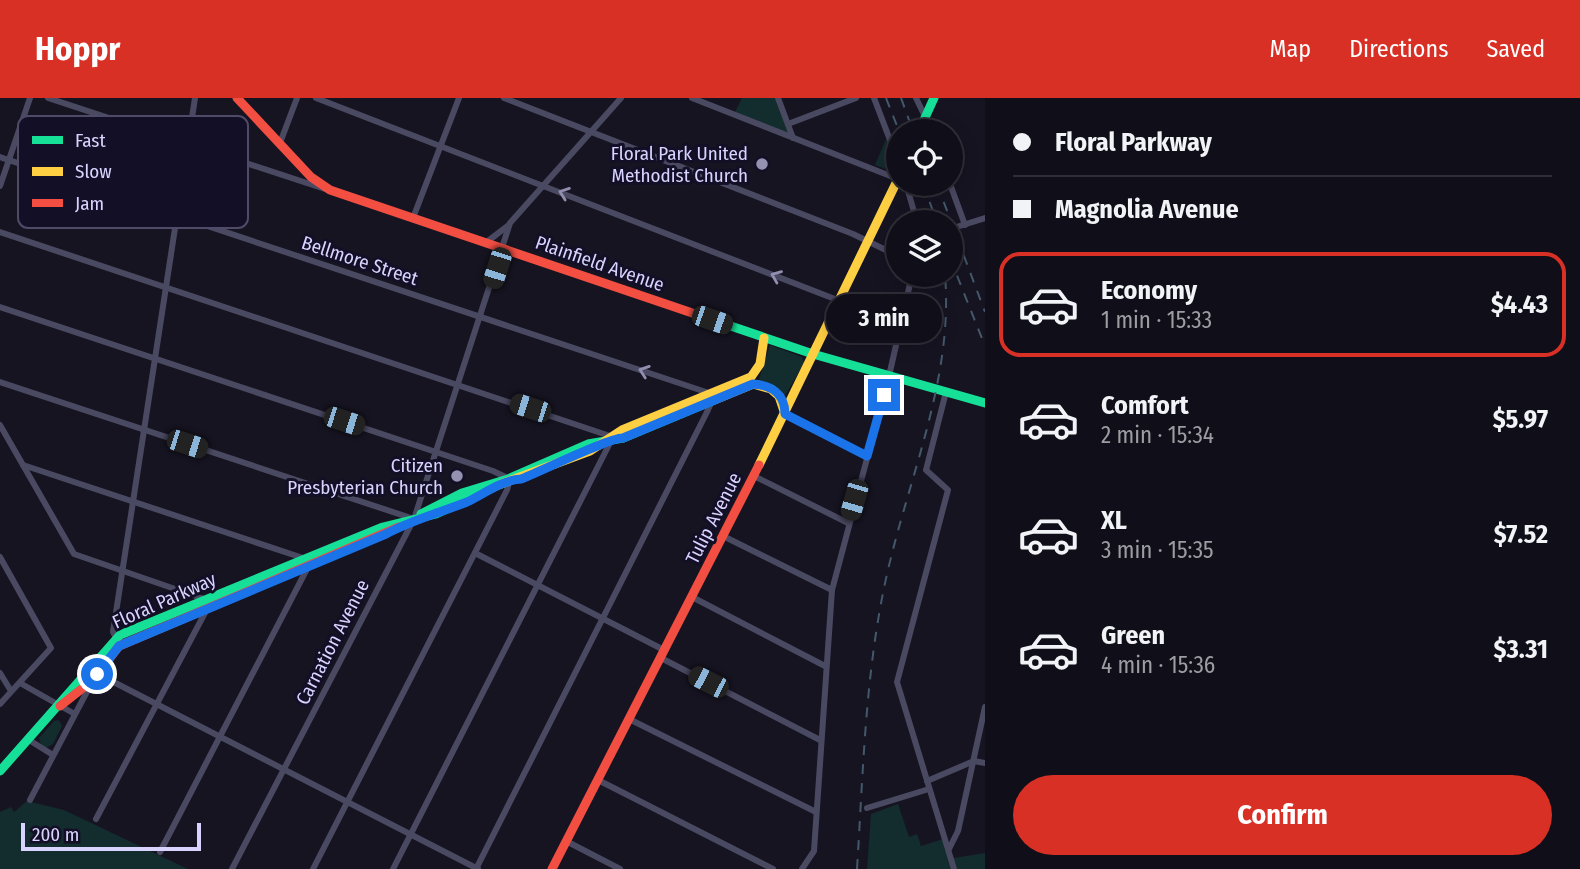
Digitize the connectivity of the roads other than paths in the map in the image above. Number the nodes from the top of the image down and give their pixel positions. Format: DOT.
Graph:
graph roads {
  1 [pos="30,98"];
  2 [pos="48,98"];
  3 [pos="194,98"];
  4 [pos="237,98"];
  5 [pos="297,98"];
  6 [pos="316,98"];
  7 [pos="459,98"];
  8 [pos="504,98"];
  9 [pos="621,98"];
  10 [pos="692,98"];
  11 [pos="778,98"];
  12 [pos="856,98"];
  13 [pos="874,98"];
  14 [pos="916,98"];
  15 [pos="927,98"];
  16 [pos="934,98"];
  17 [pos="926,115"];
  18 [pos="24,116"];
  19 [pos="102,116"];
  20 [pos="191,116"];
  21 [pos="924,119"];
  22 [pos="928,119"];
  23 [pos="788,124"];
  24 [pos="886,130"];
  25 [pos="591,132"];
  26 [pos="18,133"];
  27 [pos="793,138"];
  28 [pos="280,143"];
  29 [pos="440,146"];
  30 [pos="0,157"];
  31 [pos="9,160"];
  32 [pos="18,163"];
  33 [pos="248,164"];
  34 [pos="304,170"];
  35 [pos="886,174"];
  36 [pos="288,177"];
  37 [pos="544,185"];
  38 [pos="0,186"];
  39 [pos="330,190"];
  40 [pos="890,196"];
  41 [pos="954,196"];
  42 [pos="413,218"];
  43 [pos="985,218"];
  44 [pos="510,223"];
  45 [pos="965,225"];
  46 [pos="174,228"];
  47 [pos="215,228"];
  48 [pos="0,232"];
  49 [pos="488,241"];
  50 [pos="867,242"];
  51 [pos="503,248"];
  52 [pos="886,251"];
  53 [pos="165,287"];
  54 [pos="909,287"];
  55 [pos="840,301"];
  56 [pos="0,307"];
  57 [pos="480,317"];
  58 [pos="764,338"];
  59 [pos="813,354"];
  60 [pos="154,358"];
  61 [pos="889,376"];
  62 [pos="752,381"];
  63 [pos="0,382"];
  64 [pos="459,384"];
  65 [pos="947,392"];
  66 [pos="710,397"];
  67 [pos="985,403"];
  68 [pos="785,414"];
  69 [pos="0,425"];
  70 [pos="144,430"];
  71 [pos="613,437"];
  72 [pos="436,452"];
  73 [pos="867,456"];
  74 [pos="23,465"];
  75 [pos="754,476"];
  76 [pos="510,479"];
  77 [pos="133,501"];
  78 [pos="414,519"];
  79 [pos="848,523"];
  80 [pos="723,536"];
  81 [pos="475,553"];
  82 [pos="0,557"];
  83 [pos="308,562"];
  84 [pos="122,573"];
  85 [pos="538,586"];
  86 [pos="832,590"];
  87 [pos="692,597"];
  88 [pos="206,604"];
  89 [pos="603,617"];
  90 [pos="116,639"];
  91 [pos="662,654"];
  92 [pos="825,666"];
  93 [pos="0,673"];
  94 [pos="93,674"];
  95 [pos="20,683"];
  96 [pos="11,691"];
  97 [pos="0,704"];
  98 [pos="157,704"];
  99 [pos="60,706"];
  100 [pos="985,707"];
  101 [pos="73,713"];
  102 [pos="629,719"];
  103 [pos="220,736"];
  104 [pos="29,740"];
  105 [pos="820,740"];
  106 [pos="53,755"];
  107 [pos="974,761"];
  108 [pos="985,762"];
  109 [pos="284,769"];
  110 [pos="0,771"];
  111 [pos="598,780"];
  112 [pos="927,781"];
  113 [pos="929,789"];
  114 [pos="30,800"];
  115 [pos="348,802"];
  116 [pos="867,808"];
  117 [pos="816,812"];
  118 [pos="96,819"];
  119 [pos="410,834"];
  120 [pos="566,841"];
  121 [pos="949,849"];
  122 [pos="160,852"];
  123 [pos="771,868"];
  124 [pos="232,869"];
  125 [pos="313,869"];
  126 [pos="393,869"];
  127 [pos="476,869"];
  128 [pos="552,869"];
  129 [pos="620,869"];
  130 [pos="802,869"];
  131 [pos="954,869"];
  1 -- 18 [label="street"];
  2 -- 19 [label="street"];
  3 -- 20 [label="street"];
  4 -- 28 [label="main road, Plainfield Avenue"];
  5 -- 28 [label="street"];
  6 -- 29 [label="street"];
  7 -- 29 [label="street"];
  8 -- 25 [label="street"];
  9 -- 25 [label="street, Carnation Avenue"];
  10 -- 27 [label="street"];
  11 -- 23 [label="street"];
  12 -- 23 [label="street"];
  13 -- 24 [label="street"];
  14 -- 17 [label="street"];
  15 -- 17 [label="street"];
  16 -- 17 [label="main road"];
  17 -- 21 [label="main road"];
  17 -- 22 [label="street"];
  23 -- 27 [label="street"];
  25 -- 37 [label="street, Carnation Avenue"];
  25 -- 50 [label="street"];
  26 -- 31 [label="street"];
  27 -- 35 [label="street"];
  28 -- 34 [label="main road, Plainfield Avenue"];
  29 -- 37 [label="street"];
  29 -- 42 [label="street"];
  30 -- 31 [label="street, Bellmore Street"];
  31 -- 32 [label="street, Bellmore Street"];
  31 -- 38 [label="street"];
  33 -- 36 [label="street"];
  34 -- 36 [label="street"];
  34 -- 39 [label="main road, Plainfield Avenue"];
  36 -- 39 [label="street"];
  37 -- 44 [label="street, Carnation Avenue"];
  55 -- 37 [label="street, one-way"];
  39 -- 42 [label="main road, Plainfield Avenue"];
  40 -- 50 [label="main road, Tulip Avenue"];
  41 -- 45 [label="street"];
  42 -- 49 [label="main road, Plainfield Avenue"];
  43 -- 45 [label="street"];
  44 -- 49 [label="street, Carnation Avenue"];
  44 -- 51 [label="street, Carnation Avenue"];
  46 -- 53 [label="street"];
  47 -- 57 [label="street, Bellmore Street"];
  48 -- 53 [label="street"];
  49 -- 51 [label="main road, Plainfield Avenue"];
  50 -- 52 [label="street"];
  50 -- 55 [label="main road, Tulip Avenue"];
  51 -- 57 [label="street, Carnation Avenue"];
  51 -- 58 [label="main road, Plainfield Avenue"];
  53 -- 60 [label="street"];
  53 -- 64 [label="street"];
  54 -- 61 [label="street"];
  55 -- 59 [label="main road, Tulip Avenue"];
  56 -- 60 [label="street"];
  57 -- 64 [label="street, Carnation Avenue"];
  66 -- 57 [label="street, Bellmore Street, one-way"];
  58 -- 59 [label="main road, Plainfield Avenue"];
  58 -- 62 [label="main road"];
  59 -- 61 [label="main road, Plainfield Avenue"];
  59 -- 68 [label="main road, Tulip Avenue"];
  60 -- 70 [label="street"];
  60 -- 72 [label="street"];
  61 -- 65 [label="main road, Plainfield Avenue"];
  61 -- 73 [label="street"];
  62 -- 66 [label="main road, Floral Parkway"];
  62 -- 68 [label="main road"];
  63 -- 70 [label="street"];
  64 -- 71 [label="street"];
  64 -- 72 [label="street, Carnation Avenue"];
  65 -- 67 [label="main road, Plainfield Avenue"];
  65 -- 112 [label="street"];
  66 -- 71 [label="main road, Floral Parkway"];
  66 -- 89 [label="street"];
  68 -- 73 [label="street"];
  68 -- 75 [label="main road, Tulip Avenue"];
  69 -- 74 [label="street"];
  70 -- 77 [label="street"];
  70 -- 78 [label="street"];
  71 -- 76 [label="main road, Floral Parkway"];
  71 -- 85 [label="street"];
  72 -- 76 [label="street"];
  72 -- 78 [label="street, Carnation Avenue"];
  73 -- 79 [label="street"];
  74 -- 77 [label="street"];
  74 -- 84 [label="street"];
  75 -- 79 [label="street"];
  75 -- 80 [label="main road, Tulip Avenue"];
  76 -- 78 [label="main road, Floral Parkway"];
  76 -- 81 [label="street"];
  77 -- 83 [label="street"];
  77 -- 84 [label="street"];
  78 -- 83 [label="main road, Floral Parkway"];
  78 -- 109 [label="street, Carnation Avenue"];
  79 -- 86 [label="street"];
  80 -- 86 [label="street"];
  80 -- 87 [label="main road, Tulip Avenue"];
  81 -- 85 [label="street"];
  81 -- 115 [label="street"];
  82 -- 95 [label="street"];
  83 -- 88 [label="main road, Floral Parkway"];
  83 -- 103 [label="street"];
  84 -- 88 [label="street"];
  84 -- 90 [label="street"];
  85 -- 89 [label="street"];
  85 -- 119 [label="street"];
  86 -- 92 [label="street"];
  87 -- 91 [label="main road, Tulip Avenue"];
  87 -- 92 [label="street"];
  88 -- 90 [label="main road, Floral Parkway"];
  88 -- 98 [label="street"];
  89 -- 91 [label="street"];
  89 -- 127 [label="street"];
  90 -- 94 [label="main road, Floral Parkway"];
  91 -- 102 [label="main road, Tulip Avenue"];
  91 -- 105 [label="street"];
  92 -- 105 [label="street"];
  93 -- 96 [label="street"];
  94 -- 98 [label="street"];
  94 -- 99 [label="main road, Floral Parkway"];
  94 -- 101 [label="street"];
  95 -- 96 [label="street"];
  95 -- 99 [label="street"];
  96 -- 97 [label="street"];
  98 -- 103 [label="street"];
  98 -- 118 [label="street"];
  99 -- 101 [label="street"];
  99 -- 104 [label="main road, Floral Parkway"];
  100 -- 107 [label="street"];
  101 -- 106 [label="street"];
  102 -- 111 [label="main road, Tulip Avenue"];
  102 -- 117 [label="street"];
  103 -- 109 [label="street"];
  103 -- 122 [label="street"];
  104 -- 106 [label="street"];
  104 -- 110 [label="main road, Floral Parkway"];
  105 -- 117 [label="street"];
  106 -- 114 [label="street"];
  107 -- 108 [label="street"];
  107 -- 112 [label="street"];
  107 -- 121 [label="street"];
  109 -- 115 [label="street"];
  109 -- 124 [label="street, Carnation Avenue"];
  111 -- 120 [label="main road, Tulip Avenue"];
  111 -- 123 [label="street"];
  112 -- 113 [label="street"];
  113 -- 116 [label="street"];
  113 -- 121 [label="street"];
  115 -- 119 [label="street"];
  115 -- 125 [label="street"];
  117 -- 130 [label="street"];
  119 -- 126 [label="street"];
  119 -- 127 [label="street"];
  120 -- 128 [label="main road, Tulip Avenue"];
  120 -- 129 [label="street"];
  121 -- 131 [label="street"];
}
